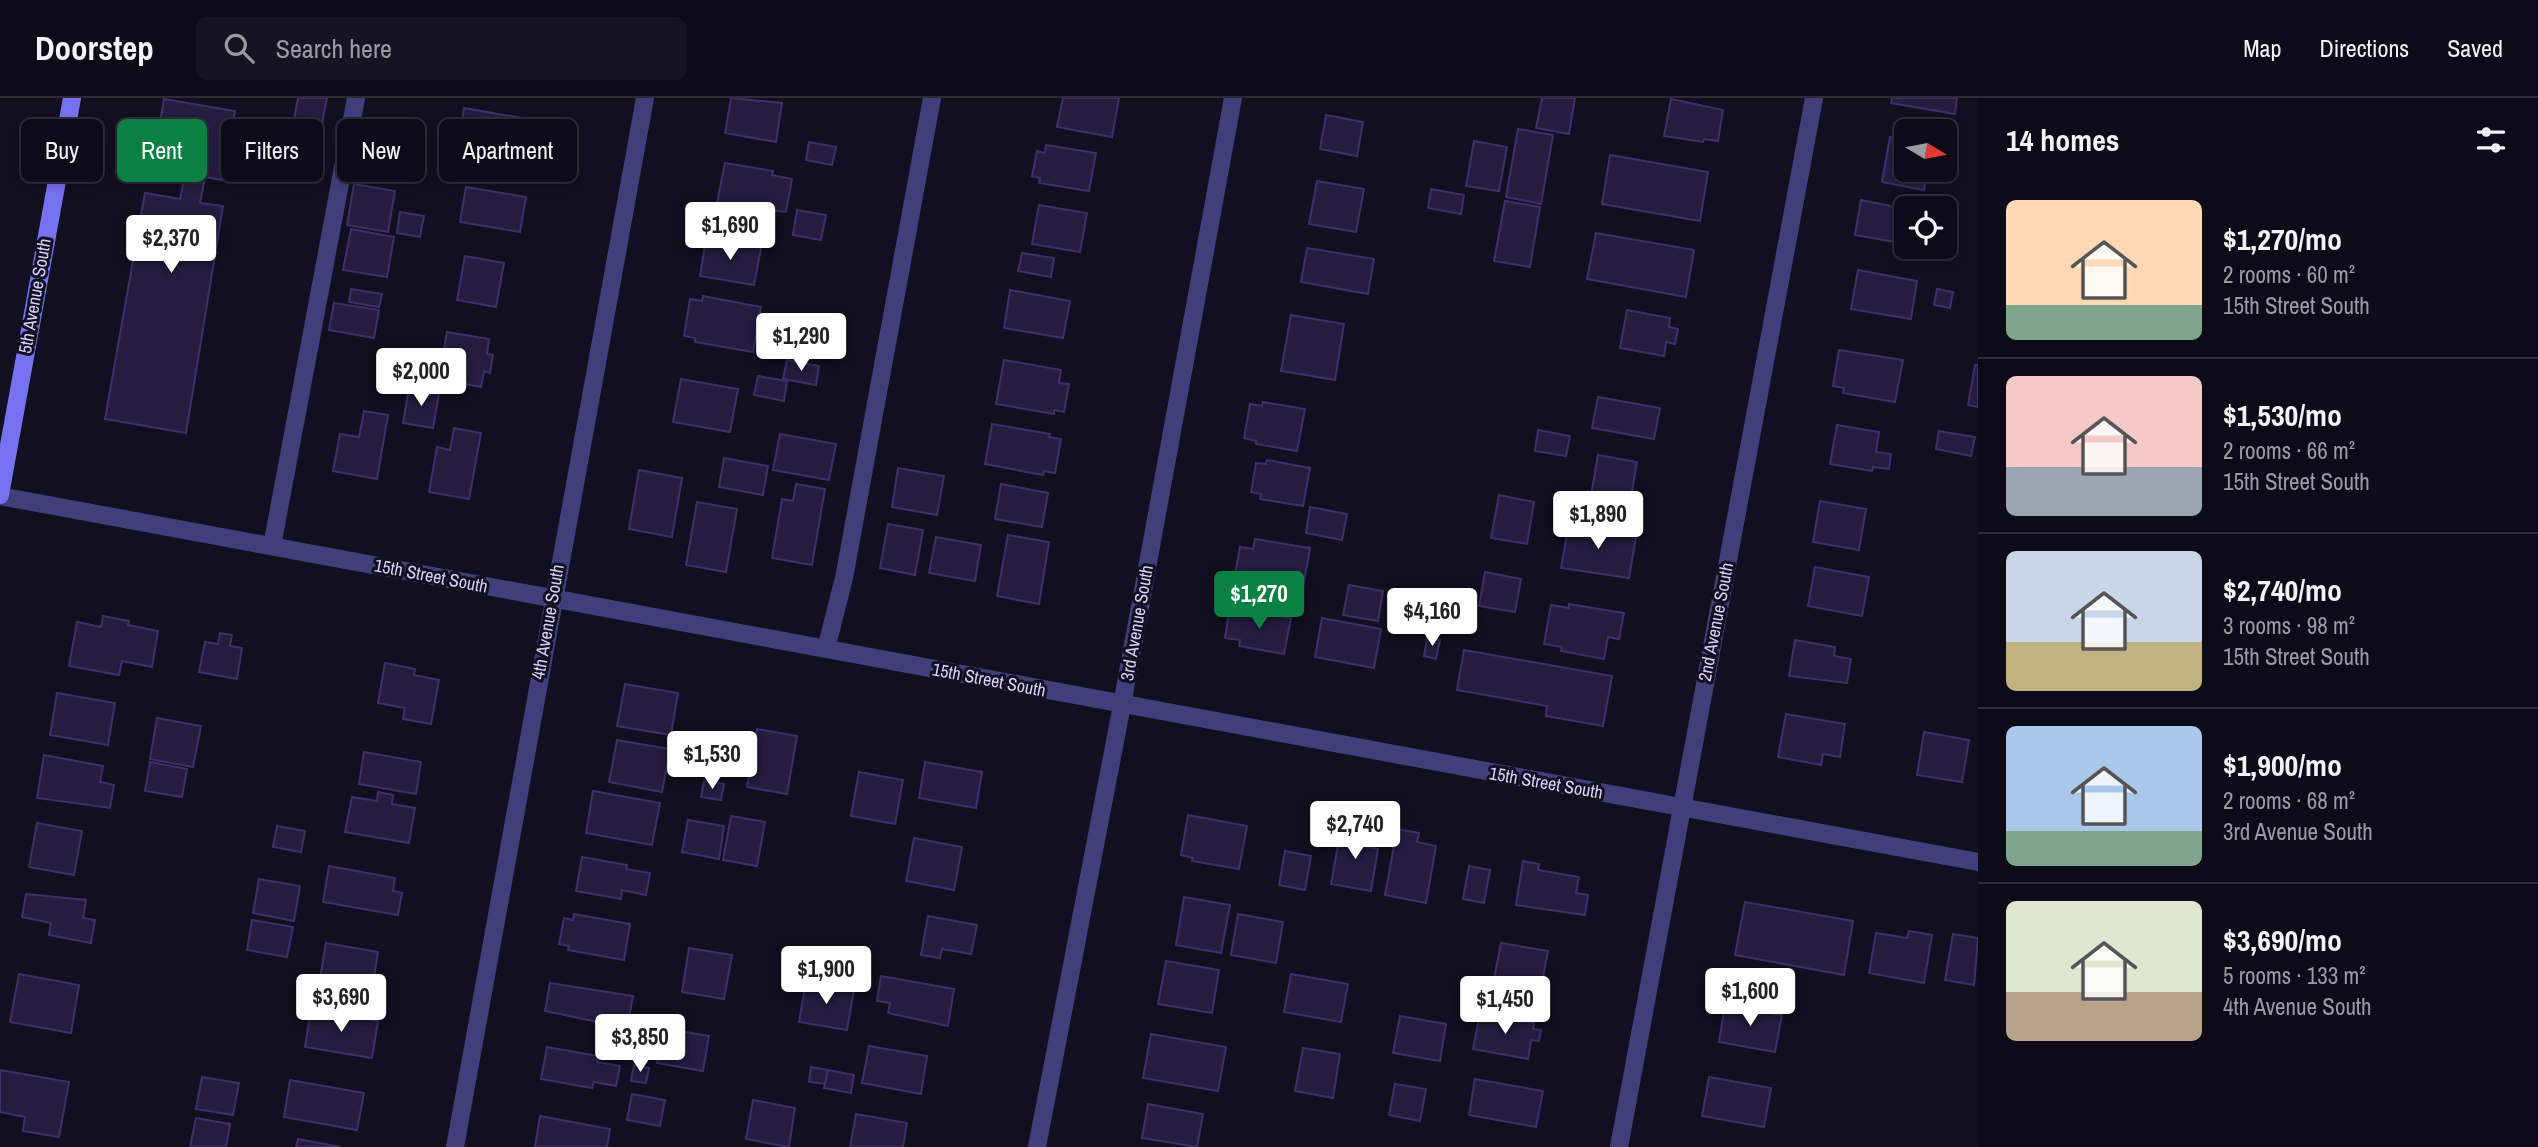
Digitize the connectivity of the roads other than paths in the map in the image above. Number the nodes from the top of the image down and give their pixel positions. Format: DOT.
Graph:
graph roads {
  1 [pos="72,98"];
  2 [pos="356,98"];
  3 [pos="645,98"];
  4 [pos="932,98"];
  5 [pos="1233,98"];
  6 [pos="1814,98"];
  7 [pos="0,495"];
  8 [pos="272,546"];
  9 [pos="553,598"];
  10 [pos="826,649"];
  11 [pos="1122,705"];
  12 [pos="1682,808"];
  13 [pos="1978,862"];
  14 [pos="454,1147"];
  15 [pos="1037,1147"];
  16 [pos="1619,1147"];
  1 -- 7 [label="street, 5th Avenue South"];
  2 -- 8 [label="street"];
  3 -- 9 [label="street, 4th Avenue South"];
  4 -- 10 [label="street"];
  5 -- 11 [label="street, 3rd Avenue South"];
  6 -- 12 [label="street, 2nd Avenue South"];
  7 -- 8 [label="street, 15th Street South"];
  8 -- 9 [label="street, 15th Street South"];
  9 -- 10 [label="street, 15th Street South"];
  9 -- 14 [label="street, 4th Avenue South"];
  10 -- 11 [label="street, 15th Street South"];
  11 -- 12 [label="street, 15th Street South"];
  11 -- 15 [label="street, 3rd Avenue South"];
  12 -- 13 [label="street, 15th Street South"];
  12 -- 16 [label="street, 2nd Avenue South"];
}
